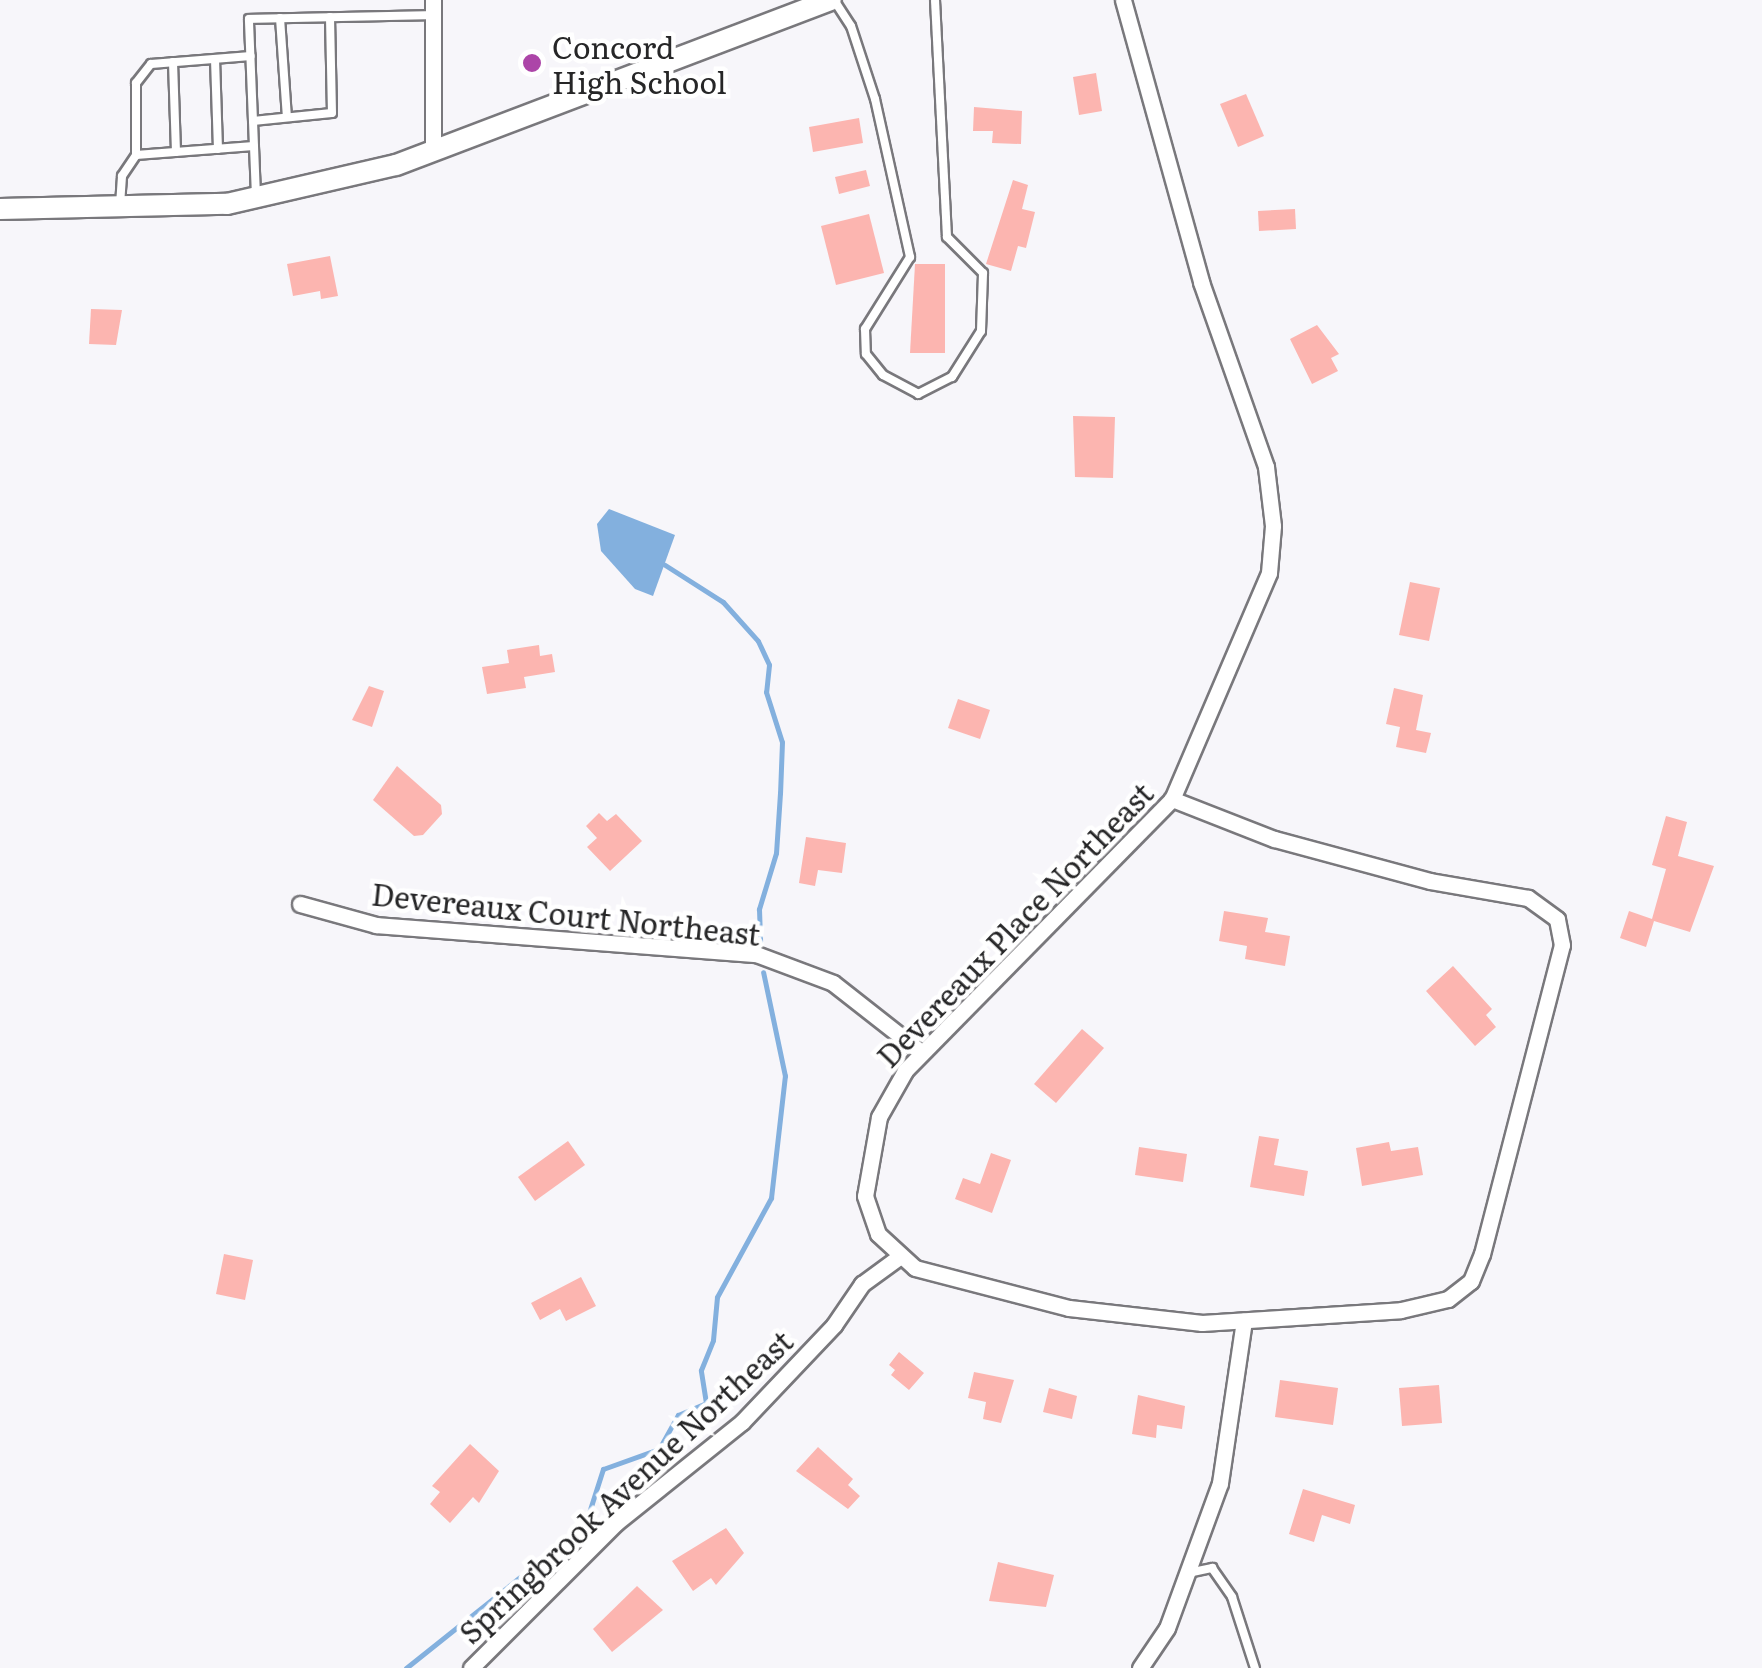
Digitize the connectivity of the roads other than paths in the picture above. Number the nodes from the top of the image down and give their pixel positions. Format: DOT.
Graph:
graph roads {
  1 [pos="833,0"];
  2 [pos="936,0"];
  3 [pos="1123,0"];
  4 [pos="433,8"];
  5 [pos="330,17"];
  6 [pos="280,18"];
  7 [pos="250,56"];
  8 [pos="215,59"];
  9 [pos="174,62"];
  10 [pos="287,118"];
  11 [pos="253,121"];
  12 [pos="254,146"];
  13 [pos="218,149"];
  14 [pos="433,150"];
  15 [pos="176,152"];
  16 [pos="136,155"];
  17 [pos="256,198"];
  18 [pos="120,208"];
  19 [pos="0,209"];
  20 [pos="1172,799"];
  21 [pos="300,904"];
  22 [pos="921,1052"];
  23 [pos="899,1258"];
  24 [pos="1244,1322"];
  25 [pos="1188,1573"];
  26 [pos="478,1665"];
  27 [pos="1140,1668"];
  28 [pos="1256,1668"];
  1 -- 2 [label="lane"];
  1 -- 14 [label="street"];
  3 -- 20 [label="street, Devereaux Place Northeast"];
  4 -- 5 [label="lane"];
  4 -- 14 [label="street"];
  5 -- 6 [label="lane"];
  5 -- 10 [label="lane"];
  6 -- 7 [label="lane"];
  6 -- 10 [label="lane"];
  7 -- 8 [label="lane"];
  7 -- 11 [label="lane"];
  8 -- 9 [label="lane"];
  8 -- 13 [label="lane"];
  9 -- 15 [label="lane"];
  9 -- 16 [label="lane"];
  10 -- 11 [label="lane"];
  11 -- 12 [label="lane"];
  12 -- 13 [label="lane"];
  12 -- 17 [label="lane"];
  13 -- 15 [label="lane"];
  14 -- 17 [label="street"];
  15 -- 16 [label="lane"];
  16 -- 18 [label="lane"];
  17 -- 18 [label="street"];
  18 -- 19 [label="street"];
  20 -- 22 [label="street, Devereaux Place Northeast"];
  20 -- 24 [label="street"];
  21 -- 22 [label="street, Devereaux Court Northeast"];
  22 -- 23 [label="street, Devereaux Place Northeast"];
  23 -- 24 [label="street"];
  23 -- 26 [label="street, Springbrook Avenue Northeast"];
  24 -- 25 [label="street"];
  25 -- 27 [label="street"];
  25 -- 28 [label="lane"];
}
